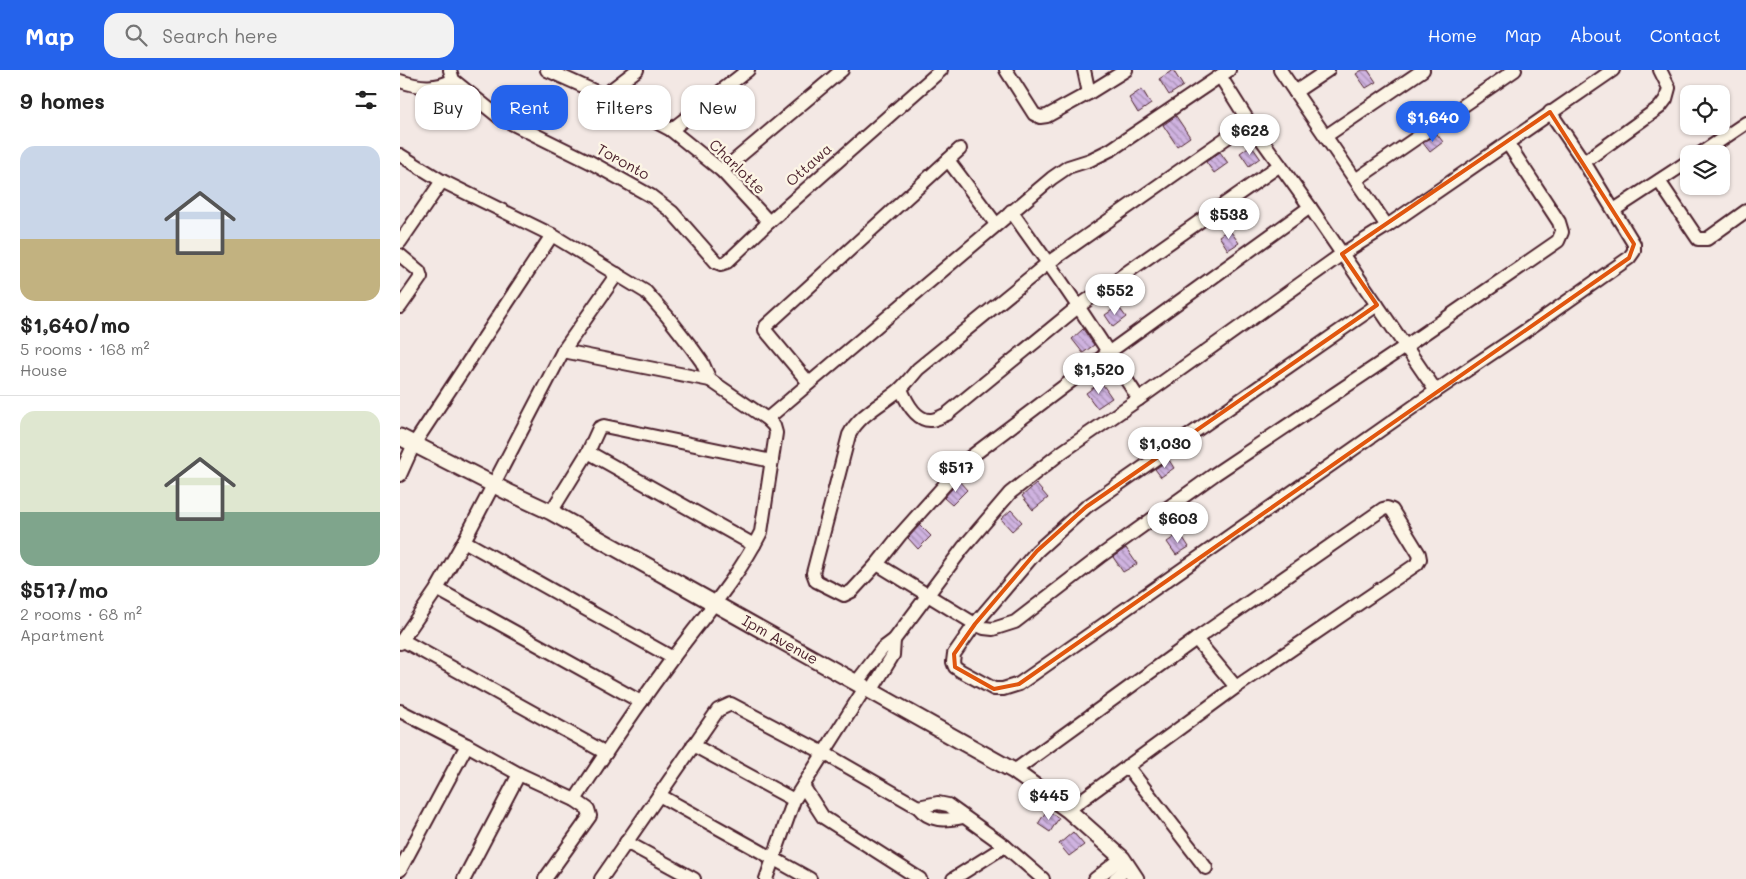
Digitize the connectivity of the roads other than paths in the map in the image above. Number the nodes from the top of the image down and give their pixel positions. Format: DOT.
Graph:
graph roads {
  1 [pos="547,70"];
  2 [pos="638,70"];
  3 [pos="748,70"];
  4 [pos="842,70"];
  5 [pos="1006,70"];
  6 [pos="1084,70"];
  7 [pos="1126,70"];
  8 [pos="1280,70"];
  9 [pos="1328,70"];
  10 [pos="1422,70"];
  11 [pos="1515,70"];
  12 [pos="1613,70"];
  13 [pos="1660,70"];
  14 [pos="934,72"];
  15 [pos="1225,73"];
  16 [pos="452,75"];
  17 [pos="400,81"];
  18 [pos="579,85"];
  19 [pos="618,85"];
  20 [pos="1295,92"];
  21 [pos="1089,93"];
  22 [pos="1550,112"];
  23 [pos="1248,122"];
  24 [pos="1746,123"];
  25 [pos="671,130"];
  26 [pos="1326,136"];
  27 [pos="1508,144"];
  28 [pos="1713,145"];
  29 [pos="960,149"];
  30 [pos="400,155"];
  31 [pos="948,160"];
  32 [pos="1584,162"];
  33 [pos="1280,165"];
  34 [pos="1680,167"];
  35 [pos="722,171"];
  36 [pos="1357,179"];
  37 [pos="442,181"];
  38 [pos="1659,181"];
  39 [pos="1310,207"];
  40 [pos="1614,210"];
  41 [pos="1746,211"];
  42 [pos="1012,212"];
  43 [pos="769,222"];
  44 [pos="996,224"];
  45 [pos="1387,226"];
  46 [pos="552,235"];
  47 [pos="400,242"];
  48 [pos="1342,254"];
  49 [pos="400,255"];
  50 [pos="1048,263"];
  51 [pos="721,264"];
  52 [pos="617,274"];
  53 [pos="1377,305"];
  54 [pos="1079,306"];
  55 [pos="400,307"];
  56 [pos="1406,346"];
  57 [pos="563,351"];
  58 [pos="1108,353"];
  59 [pos="710,380"];
  60 [pos="809,383"];
  61 [pos="901,389"];
  62 [pos="1436,391"];
  63 [pos="1139,400"];
  64 [pos="767,419"];
  65 [pos="400,437"];
  66 [pos="414,444"];
  67 [pos="588,452"];
  68 [pos="772,461"];
  69 [pos="400,475"];
  70 [pos="493,484"];
  71 [pos="551,512"];
  72 [pos="464,542"];
  73 [pos="754,545"];
  74 [pos="877,564"];
  75 [pos="437,589"];
  76 [pos="927,595"];
  77 [pos="714,604"];
  78 [pos="975,624"];
  79 [pos="1196,639"];
  80 [pos="401,641"];
  81 [pos="673,658"];
  82 [pos="864,687"];
  83 [pos="1236,687"];
  84 [pos="641,702"];
  85 [pos="402,717"];
  86 [pos="467,745"];
  87 [pos="694,745"];
  88 [pos="606,753"];
  89 [pos="824,753"];
  90 [pos="1127,766"];
  91 [pos="1014,771"];
  92 [pos="519,774"];
  93 [pos="803,786"];
  94 [pos="658,795"];
  95 [pos="575,800"];
  96 [pos="794,800"];
  97 [pos="1068,810"];
  98 [pos="626,842"];
  99 [pos="1005,846"];
  100 [pos="774,859"];
  101 [pos="1128,868"];
  102 [pos="1206,868"];
  103 [pos="400,870"];
  104 [pos="1038,877"];
  105 [pos="464,879"];
  106 [pos="545,879"];
  107 [pos="601,879"];
  108 [pos="694,879"];
  109 [pos="766,879"];
  110 [pos="810,879"];
  111 [pos="920,879"];
  112 [pos="953,879"];
  113 [pos="1095,879"];
  114 [pos="1115,879"];
  1 -- 18 [label="street, Charlotte"];
  2 -- 19 [label="street"];
  3 -- 25 [label="street"];
  4 -- 35 [label="street"];
  5 -- 21 [label="street"];
  6 -- 21 [label="street"];
  7 -- 21 [label="street"];
  8 -- 20 [label="street"];
  9 -- 20 [label="street"];
  10 -- 26 [label="street"];
  11 -- 36 [label="street"];
  12 -- 22 [label="street"];
  13 -- 32 [label="street"];
  14 -- 43 [label="street, Ottawa"];
  15 -- 23 [label="street"];
  15 -- 42 [label="street"];
  16 -- 17 [label="street"];
  16 -- 51 [label="street, Toronto"];
  20 -- 26 [label="street"];
  22 -- 27 [label="street"];
  22 -- 32 [label="street"];
  23 -- 33 [label="street"];
  23 -- 50 [label="street"];
  24 -- 28 [label="street"];
  25 -- 35 [label="street, Charlotte"];
  26 -- 36 [label="street"];
  27 -- 45 [label="street"];
  27 -- 56 [label="street"];
  29 -- 31 [label="street"];
  30 -- 37 [label="street"];
  31 -- 44 [label="street"];
  31 -- 60 [label="street"];
  32 -- 40 [label="street"];
  33 -- 39 [label="street"];
  33 -- 54 [label="street"];
  34 -- 38 [label="street"];
  35 -- 43 [label="street, Charlotte"];
  36 -- 45 [label="street"];
  37 -- 46 [label="street"];
  37 -- 47 [label="street"];
  38 -- 40 [label="street"];
  38 -- 41 [label="street"];
  39 -- 48 [label="street"];
  39 -- 58 [label="street"];
  40 -- 62 [label="street"];
  42 -- 44 [label="street"];
  42 -- 50 [label="street"];
  43 -- 51 [label="street, Ottawa"];
  44 -- 60 [label="street"];
  45 -- 48 [label="street"];
  46 -- 52 [label="street"];
  46 -- 66 [label="street"];
  48 -- 53 [label="street"];
  48 -- 63 [label="street"];
  49 -- 55 [label="street"];
  50 -- 54 [label="street"];
  50 -- 61 [label="street"];
  52 -- 57 [label="street"];
  52 -- 59 [label="street"];
  53 -- 56 [label="street"];
  53 -- 78 [label="street"];
  54 -- 58 [label="street"];
  54 -- 61 [label="street"];
  56 -- 62 [label="street"];
  56 -- 78 [label="street"];
  57 -- 59 [label="street"];
  57 -- 70 [label="street"];
  58 -- 63 [label="street"];
  58 -- 74 [label="street"];
  59 -- 64 [label="street"];
  60 -- 64 [label="street"];
  61 -- 74 [label="street"];
  62 -- 78 [label="street"];
  63 -- 76 [label="street"];
  64 -- 68 [label="street"];
  65 -- 66 [label="street, Ipm Avenue"];
  66 -- 69 [label="street"];
  66 -- 70 [label="street, Ipm Avenue"];
  67 -- 68 [label="street"];
  67 -- 71 [label="street"];
  67 -- 73 [label="street"];
  68 -- 73 [label="street"];
  70 -- 71 [label="street, Ipm Avenue"];
  70 -- 72 [label="street"];
  71 -- 77 [label="street, Ipm Avenue"];
  72 -- 75 [label="street"];
  72 -- 81 [label="street"];
  73 -- 77 [label="street"];
  74 -- 76 [label="street"];
  75 -- 80 [label="street"];
  75 -- 84 [label="street"];
  76 -- 78 [label="street"];
  76 -- 82 [label="street"];
  77 -- 81 [label="street"];
  77 -- 82 [label="street, Ipm Avenue"];
  79 -- 83 [label="street"];
  79 -- 83 [label="street"];
  79 -- 91 [label="street"];
  80 -- 88 [label="street"];
  81 -- 84 [label="street"];
  82 -- 89 [label="street"];
  82 -- 91 [label="street, Ipm Avenue"];
  83 -- 90 [label="street"];
  84 -- 88 [label="street"];
  85 -- 86 [label="street"];
  86 -- 92 [label="street"];
  86 -- 103 [label="street"];
  87 -- 89 [label="street"];
  87 -- 94 [label="street"];
  87 -- 96 [label="street"];
  88 -- 95 [label="street"];
  89 -- 93 [label="street"];
  89 -- 99 [label="street"];
  90 -- 97 [label="street"];
  90 -- 102 [label="street"];
  91 -- 97 [label="street, Ipm Avenue"];
  92 -- 95 [label="street"];
  92 -- 105 [label="street"];
  93 -- 96 [label="street"];
  93 -- 111 [label="street"];
  94 -- 98 [label="street"];
  94 -- 100 [label="street"];
  95 -- 106 [label="street"];
  96 -- 100 [label="street"];
  97 -- 101 [label="street, Ipm Avenue"];
  98 -- 107 [label="street"];
  98 -- 108 [label="street"];
  99 -- 104 [label="street"];
  99 -- 112 [label="street"];
  100 -- 109 [label="street"];
  100 -- 110 [label="street"];
  101 -- 113 [label="street"];
  101 -- 114 [label="street"];
}
